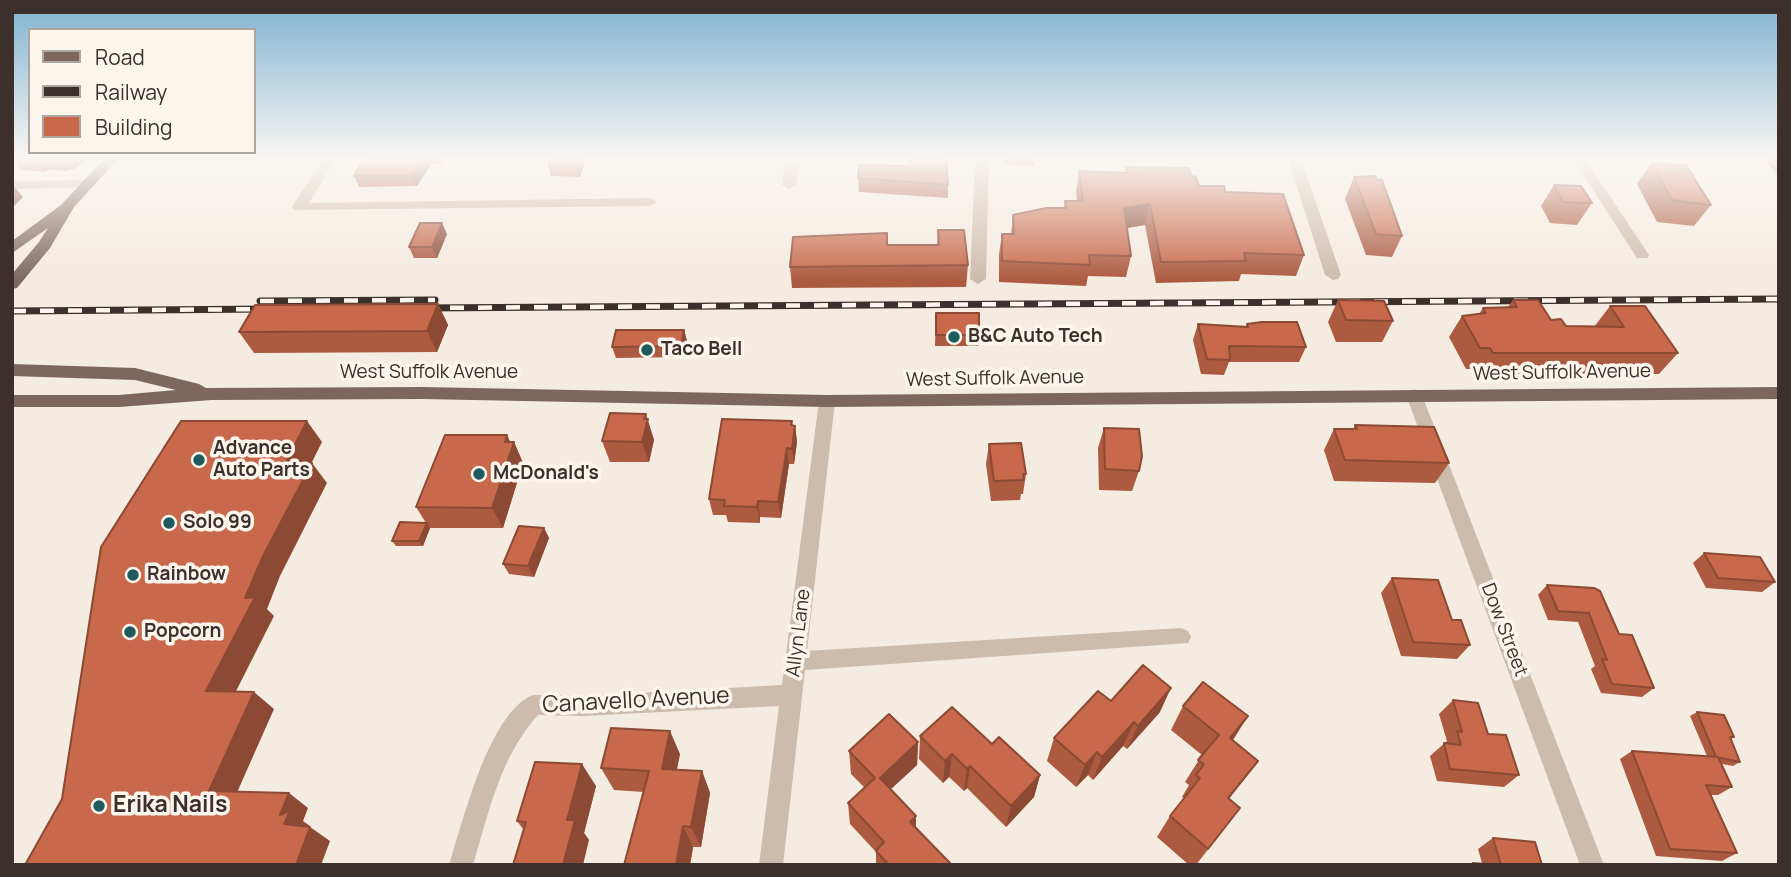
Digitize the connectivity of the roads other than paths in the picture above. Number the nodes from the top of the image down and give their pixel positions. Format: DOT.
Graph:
graph roads {
  1 [pos="72,200"];
  2 [pos="303,200"];
  3 [pos="981,200"];
  4 [pos="1308,200"];
  5 [pos="1606,200"];
  6 [pos="650,202"];
  7 [pos="68,205"];
  8 [pos="12,248"];
  9 [pos="1642,254"];
  10 [pos="1333,275"];
  11 [pos="978,279"];
  12 [pos="12,284"];
  13 [pos="12,370"];
  14 [pos="1779,393"];
  15 [pos="212,394"];
  16 [pos="1414,396"];
  17 [pos="12,401"];
  18 [pos="827,401"];
  19 [pos="1181,638"];
  20 [pos="798,661"];
  21 [pos="791,695"];
  22 [pos="461,865"];
  23 [pos="771,865"];
  24 [pos="1592,865"];
  1 -- 7 [label="main road"];
  2 -- 6 [label="street"];
  3 -- 11 [label="street"];
  4 -- 10 [label="street"];
  5 -- 9 [label="street"];
  7 -- 8 [label="main road"];
  7 -- 12 [label="main road"];
  13 -- 15 [label="main road, West Suffolk Avenue"];
  14 -- 16 [label="main road, West Suffolk Avenue"];
  15 -- 17 [label="main road, West Suffolk Avenue"];
  15 -- 18 [label="main road, West Suffolk Avenue"];
  16 -- 18 [label="main road, West Suffolk Avenue"];
  16 -- 24 [label="street, Dow Street"];
  18 -- 20 [label="street, Allyn Lane"];
  19 -- 20 [label="street"];
  20 -- 21 [label="street, Allyn Lane"];
  21 -- 22 [label="street, Canavello Avenue"];
  21 -- 23 [label="street, Allyn Lane"];
}
